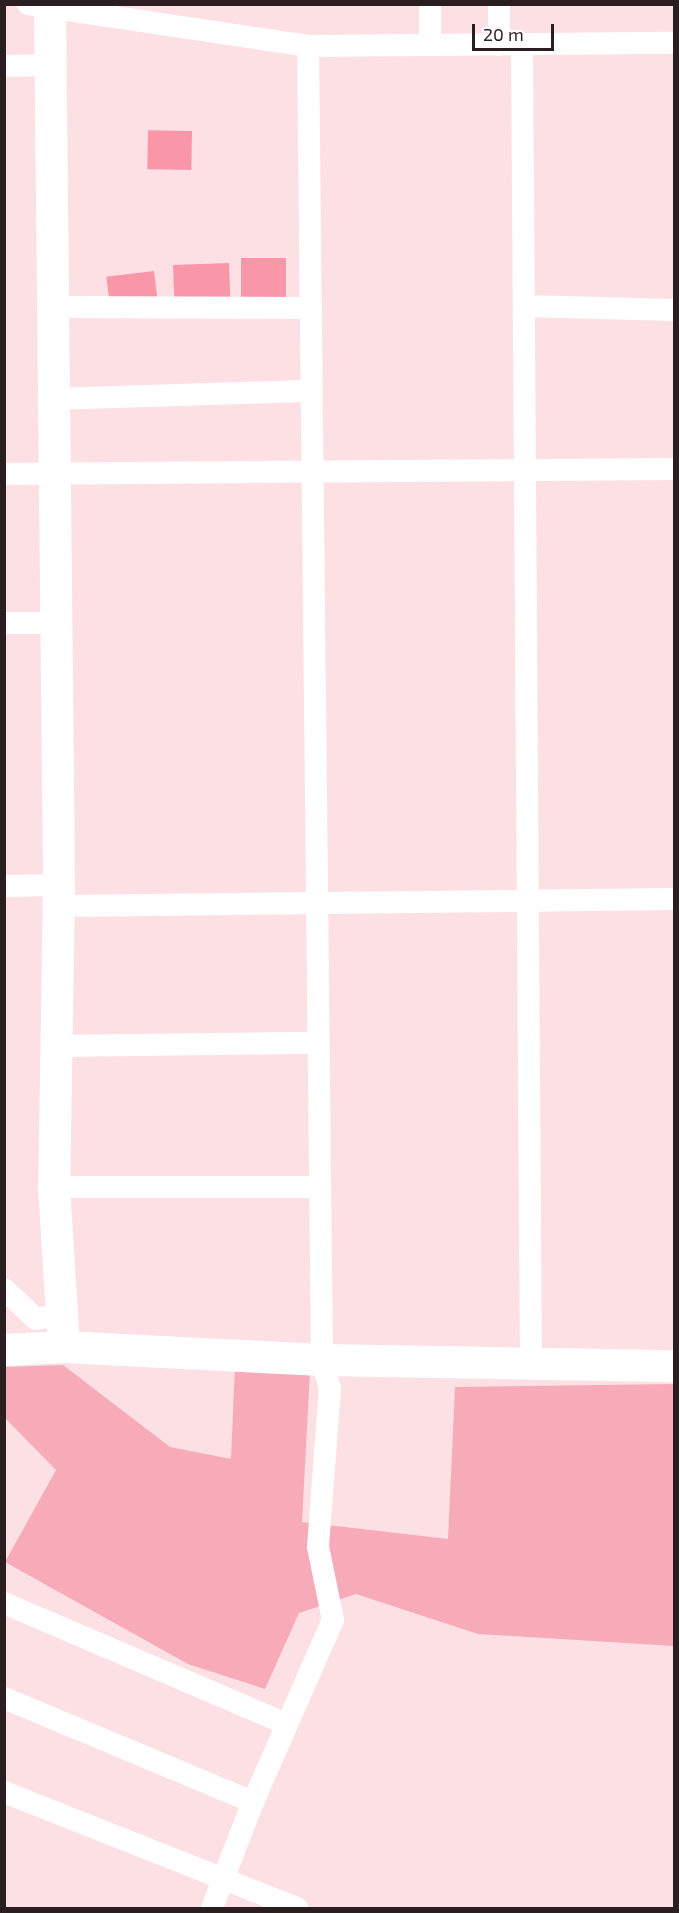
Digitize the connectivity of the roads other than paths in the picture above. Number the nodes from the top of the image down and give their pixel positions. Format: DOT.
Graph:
graph roads {
  1 [pos="430,4"];
  2 [pos="499,4"];
  3 [pos="43,6"];
  4 [pos="675,43"];
  5 [pos="522,44"];
  6 [pos="430,45"];
  7 [pos="499,45"];
  8 [pos="308,46"];
  9 [pos="50,65"];
  10 [pos="4,66"];
  11 [pos="524,306"];
  12 [pos="52,307"];
  13 [pos="310,308"];
  14 [pos="675,310"];
  15 [pos="311,391"];
  16 [pos="52,399"];
  17 [pos="675,469"];
  18 [pos="525,470"];
  19 [pos="312,472"];
  20 [pos="4,474"];
  21 [pos="53,474"];
  22 [pos="4,623"];
  23 [pos="54,623"];
  24 [pos="4,886"];
  25 [pos="59,896"];
  26 [pos="675,899"];
  27 [pos="528,901"];
  28 [pos="317,903"];
  29 [pos="318,1043"];
  30 [pos="56,1046"];
  31 [pos="320,1186"];
  32 [pos="54,1187"];
  33 [pos="4,1289"];
  34 [pos="62,1314"];
  35 [pos="64,1347"];
  36 [pos="4,1350"];
  37 [pos="322,1360"];
  38 [pos="531,1364"];
  39 [pos="675,1366"];
  40 [pos="4,1603"];
  41 [pos="4,1698"];
  42 [pos="286,1724"];
  43 [pos="4,1792"];
  44 [pos="253,1802"];
  45 [pos="223,1879"];
  46 [pos="212,1908"];
  47 [pos="297,1908"];
  1 -- 6 [label="street"];
  2 -- 7 [label="street"];
  3 -- 8 [label="street"];
  3 -- 9 [label="street"];
  4 -- 5 [label="street"];
  5 -- 7 [label="street"];
  5 -- 11 [label="street"];
  6 -- 7 [label="street"];
  6 -- 8 [label="street"];
  8 -- 13 [label="street"];
  9 -- 10 [label="street"];
  9 -- 12 [label="street"];
  11 -- 14 [label="street"];
  11 -- 18 [label="street"];
  12 -- 13 [label="street"];
  12 -- 16 [label="street"];
  13 -- 15 [label="street"];
  15 -- 16 [label="street"];
  15 -- 19 [label="street"];
  16 -- 21 [label="street"];
  17 -- 18 [label="street"];
  18 -- 19 [label="street"];
  18 -- 27 [label="street"];
  19 -- 21 [label="street"];
  19 -- 28 [label="street"];
  20 -- 21 [label="street"];
  21 -- 23 [label="street"];
  22 -- 23 [label="street"];
  23 -- 25 [label="street"];
  24 -- 25 [label="street"];
  25 -- 28 [label="street"];
  25 -- 30 [label="street"];
  26 -- 27 [label="street"];
  27 -- 28 [label="street"];
  27 -- 38 [label="street"];
  28 -- 29 [label="street"];
  29 -- 30 [label="street"];
  29 -- 31 [label="street"];
  30 -- 32 [label="street"];
  31 -- 32 [label="street"];
  31 -- 37 [label="street"];
  32 -- 34 [label="street"];
  33 -- 34 [label="street"];
  34 -- 35 [label="street"];
  35 -- 36 [label="street"];
  35 -- 37 [label="street"];
  37 -- 38 [label="street"];
  37 -- 42 [label="street"];
  38 -- 39 [label="street"];
  40 -- 42 [label="street"];
  41 -- 44 [label="street"];
  42 -- 44 [label="street"];
  43 -- 45 [label="street"];
  44 -- 45 [label="street"];
  45 -- 46 [label="street"];
  45 -- 47 [label="street"];
}
